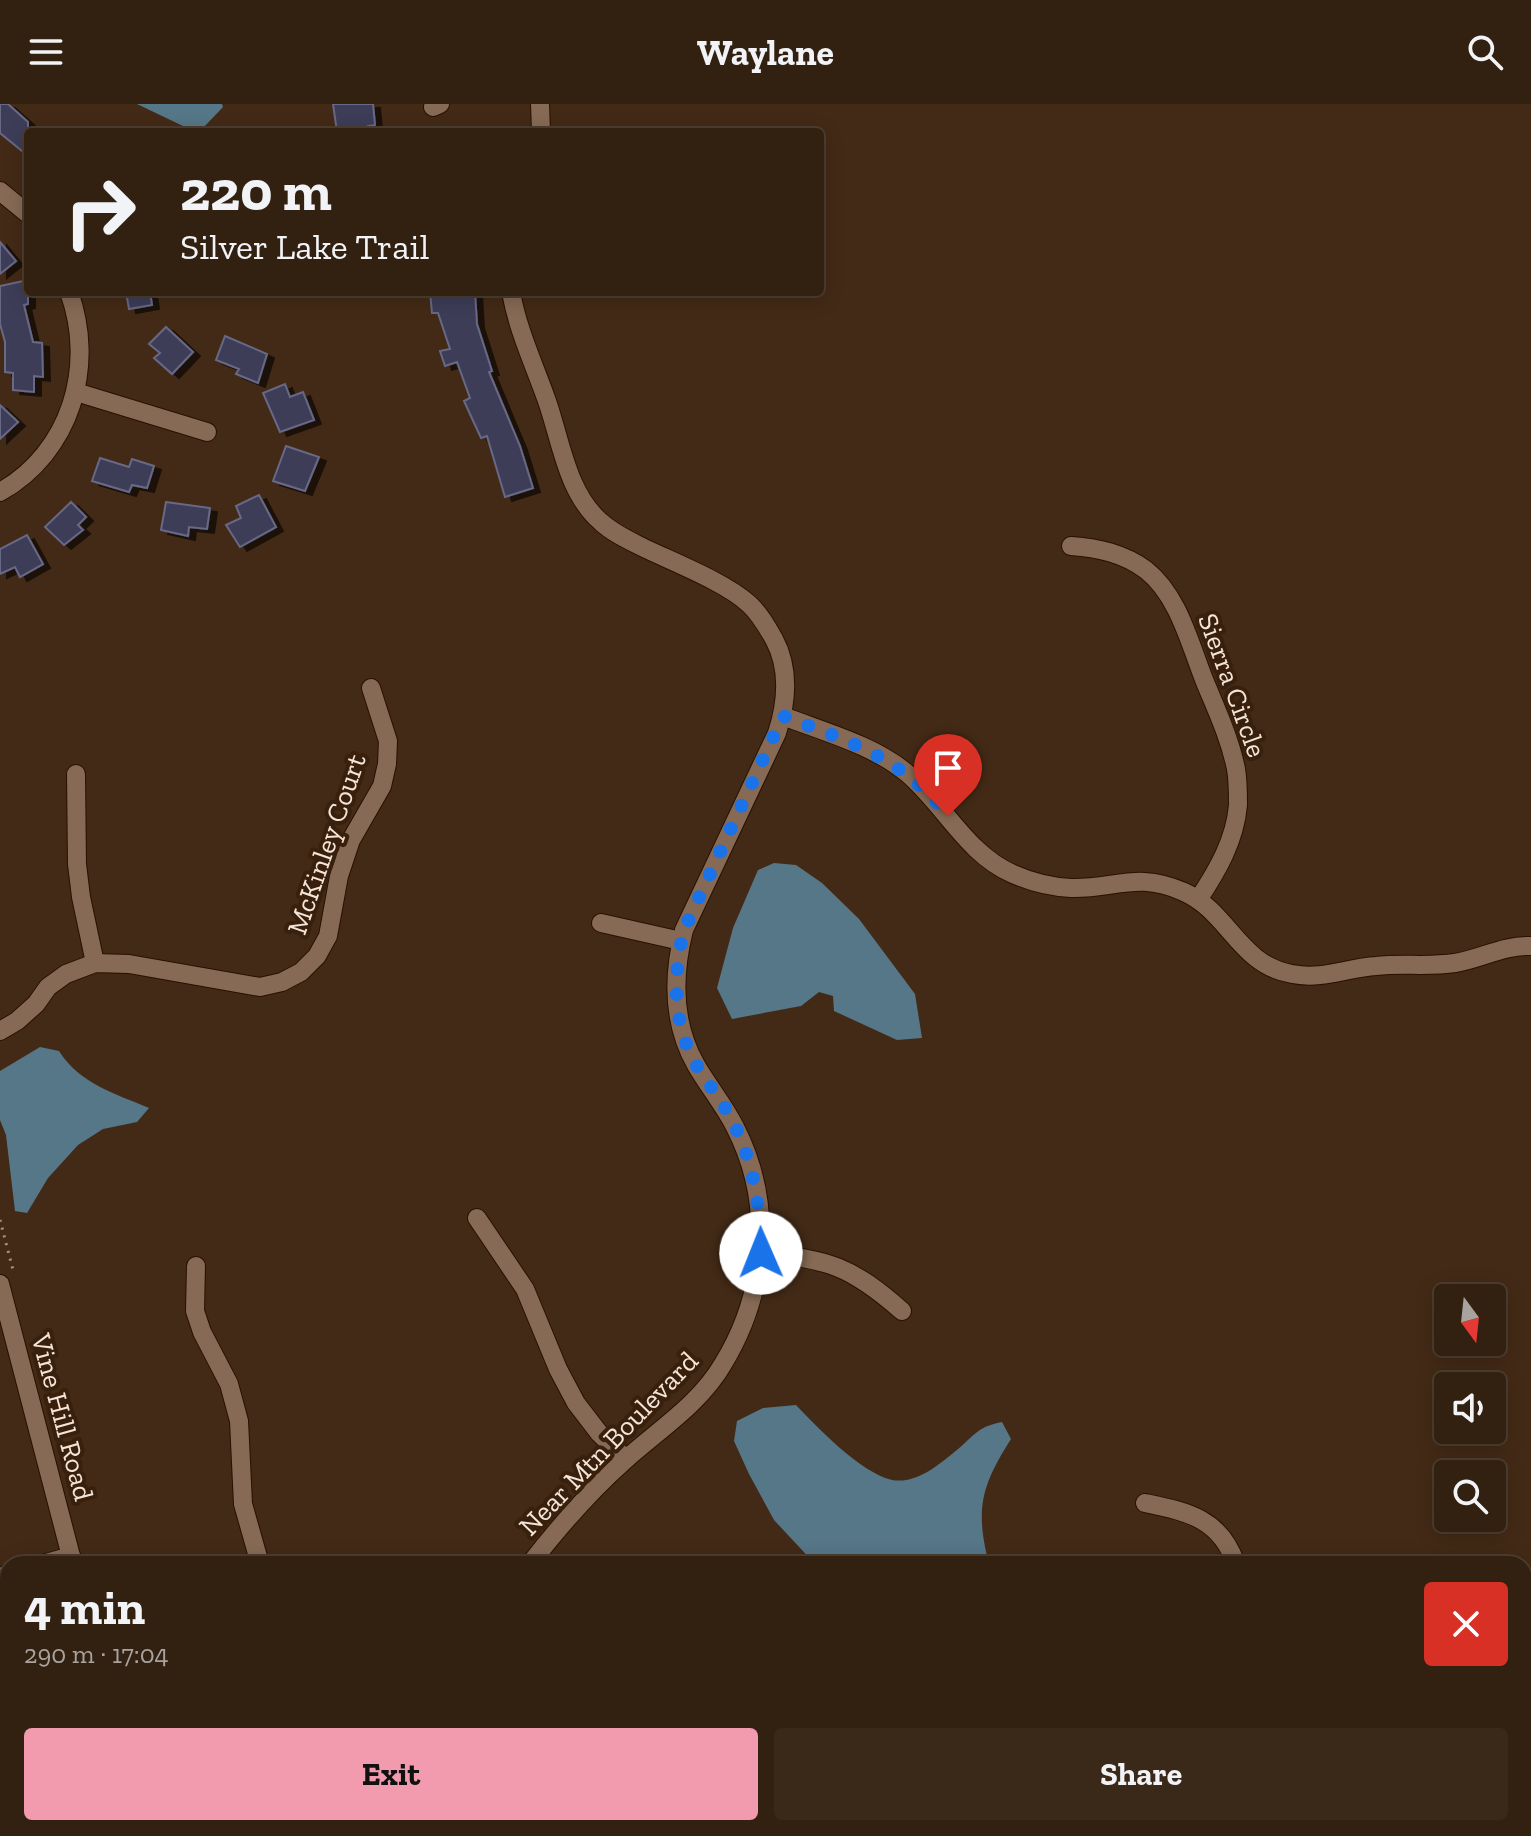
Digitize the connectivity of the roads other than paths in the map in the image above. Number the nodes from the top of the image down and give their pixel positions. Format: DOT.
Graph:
graph roads {
  1 [pos="540,104"];
  2 [pos="541,128"];
  3 [pos="0,191"];
  4 [pos="24,211"];
  5 [pos="71,296"];
  6 [pos="512,296"];
  7 [pos="76,392"];
  8 [pos="207,432"];
  9 [pos="0,492"];
  10 [pos="1071,546"];
  11 [pos="371,688"];
  12 [pos="783,716"];
  13 [pos="76,774"];
  14 [pos="1198,900"];
  15 [pos="601,923"];
  16 [pos="681,941"];
  17 [pos="1531,946"];
  18 [pos="95,963"];
  19 [pos="0,1031"];
  20 [pos="477,1218"];
  21 [pos="761,1253"];
  22 [pos="196,1266"];
  23 [pos="0,1284"];
  24 [pos="902,1311"];
  25 [pos="626,1459"];
  26 [pos="1145,1503"];
  27 [pos="71,1556"];
  28 [pos="258,1556"];
  29 [pos="536,1556"];
  30 [pos="1232,1556"];
  1 -- 2 [label="street"];
  3 -- 4 [label="street"];
  5 -- 7 [label="street"];
  6 -- 12 [label="street, Near Mtn Boulevard"];
  7 -- 8 [label="street"];
  7 -- 9 [label="street"];
  10 -- 14 [label="street, Sierra Circle"];
  11 -- 18 [label="street, McKinley Court"];
  12 -- 14 [label="street"];
  12 -- 16 [label="street, Near Mtn Boulevard"];
  13 -- 18 [label="street"];
  14 -- 17 [label="street"];
  15 -- 16 [label="street"];
  16 -- 21 [label="street, Near Mtn Boulevard"];
  18 -- 19 [label="street, McKinley Court"];
  20 -- 25 [label="street"];
  21 -- 24 [label="street"];
  21 -- 25 [label="street, Near Mtn Boulevard"];
  22 -- 28 [label="street"];
  23 -- 27 [label="street, Vine Hill Road"];
  25 -- 29 [label="street, Near Mtn Boulevard"];
  26 -- 30 [label="street"];
}
